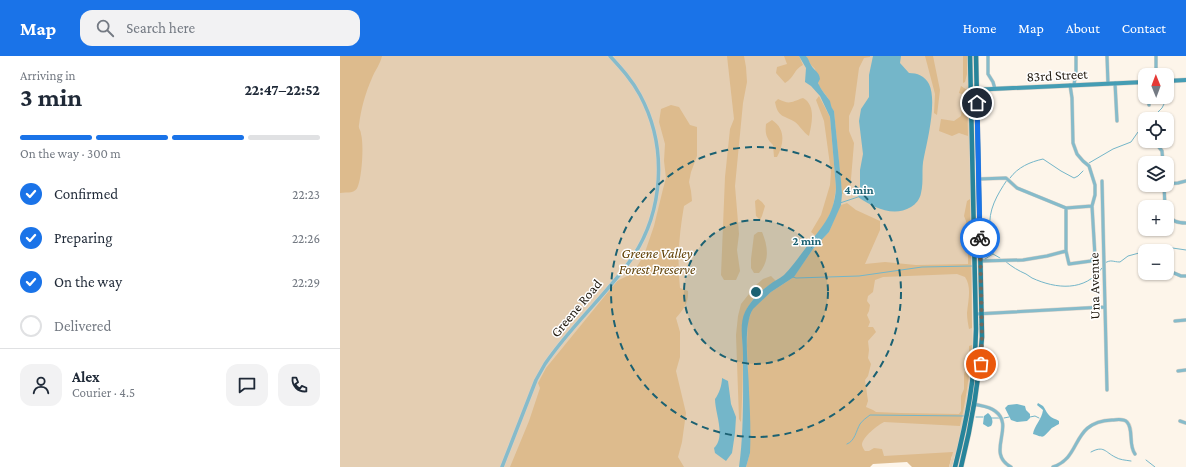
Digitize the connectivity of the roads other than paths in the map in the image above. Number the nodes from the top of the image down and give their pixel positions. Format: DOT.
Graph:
graph roads {
  1 [pos="610,56"];
  2 [pos="970,56"];
  3 [pos="976,56"];
  4 [pos="988,56"];
  5 [pos="1076,56"];
  6 [pos="1107,56"];
  7 [pos="1156,56"];
  8 [pos="1156,68"];
  9 [pos="1186,80"];
  10 [pos="1174,81"];
  11 [pos="1138,82"];
  12 [pos="1115,83"];
  13 [pos="1108,84"];
  14 [pos="1072,85"];
  15 [pos="995,89"];
  16 [pos="974,90"];
  17 [pos="1116,121"];
  18 [pos="979,179"];
  19 [pos="1102,181"];
  20 [pos="1186,181"];
  21 [pos="1174,184"];
  22 [pos="1092,206"];
  23 [pos="1066,208"];
  24 [pos="1174,220"];
  25 [pos="1186,223"];
  26 [pos="1066,251"];
  27 [pos="981,261"];
  28 [pos="1174,273"];
  29 [pos="1186,276"];
  30 [pos="1104,307"];
  31 [pos="982,313"];
  32 [pos="976,314"];
  33 [pos="1186,320"];
  34 [pos="1175,321"];
  35 [pos="1186,370"];
  36 [pos="1178,371"];
  37 [pos="1107,390"];
  38 [pos="972,404"];
  39 [pos="1180,421"];
  40 [pos="1186,423"];
  41 [pos="1135,454"];
  42 [pos="502,467"];
  43 [pos="955,467"];
  44 [pos="961,467"];
  45 [pos="1011,467"];
  46 [pos="1053,467"];
  1 -- 42 [label="street, Greene Road"];
  2 -- 16 [label="main road"];
  3 -- 16 [label="main road"];
  4 -- 15 [label="street"];
  5 -- 14 [label="street"];
  6 -- 13 [label="street"];
  7 -- 8 [label="street"];
  9 -- 10 [label="main road"];
  11 -- 12 [label="main road, 83rd Street"];
  12 -- 13 [label="main road, 83rd Street"];
  12 -- 17 [label="street"];
  13 -- 14 [label="main road, 83rd Street"];
  14 -- 15 [label="main road, 83rd Street"];
  14 -- 22 [label="street"];
  15 -- 16 [label="main road, 83rd Street"];
  16 -- 18 [label="main road"];
  16 -- 32 [label="main road"];
  18 -- 23 [label="street"];
  18 -- 27 [label="main road"];
  19 -- 30 [label="street, Una Avenue"];
  20 -- 21 [label="street"];
  22 -- 23 [label="street"];
  22 -- 26 [label="street"];
  23 -- 26 [label="street"];
  24 -- 25 [label="street"];
  26 -- 27 [label="street"];
  27 -- 31 [label="main road"];
  28 -- 29 [label="street"];
  30 -- 31 [label="street"];
  30 -- 37 [label="street, Una Avenue"];
  31 -- 32 [label="street"];
  31 -- 38 [label="main road"];
  32 -- 38 [label="main road"];
  33 -- 34 [label="street"];
  35 -- 36 [label="street"];
  38 -- 43 [label="main road"];
  38 -- 44 [label="main road"];
  38 -- 45 [label="street"];
  39 -- 40 [label="street"];
  41 -- 46 [label="street"];
}
